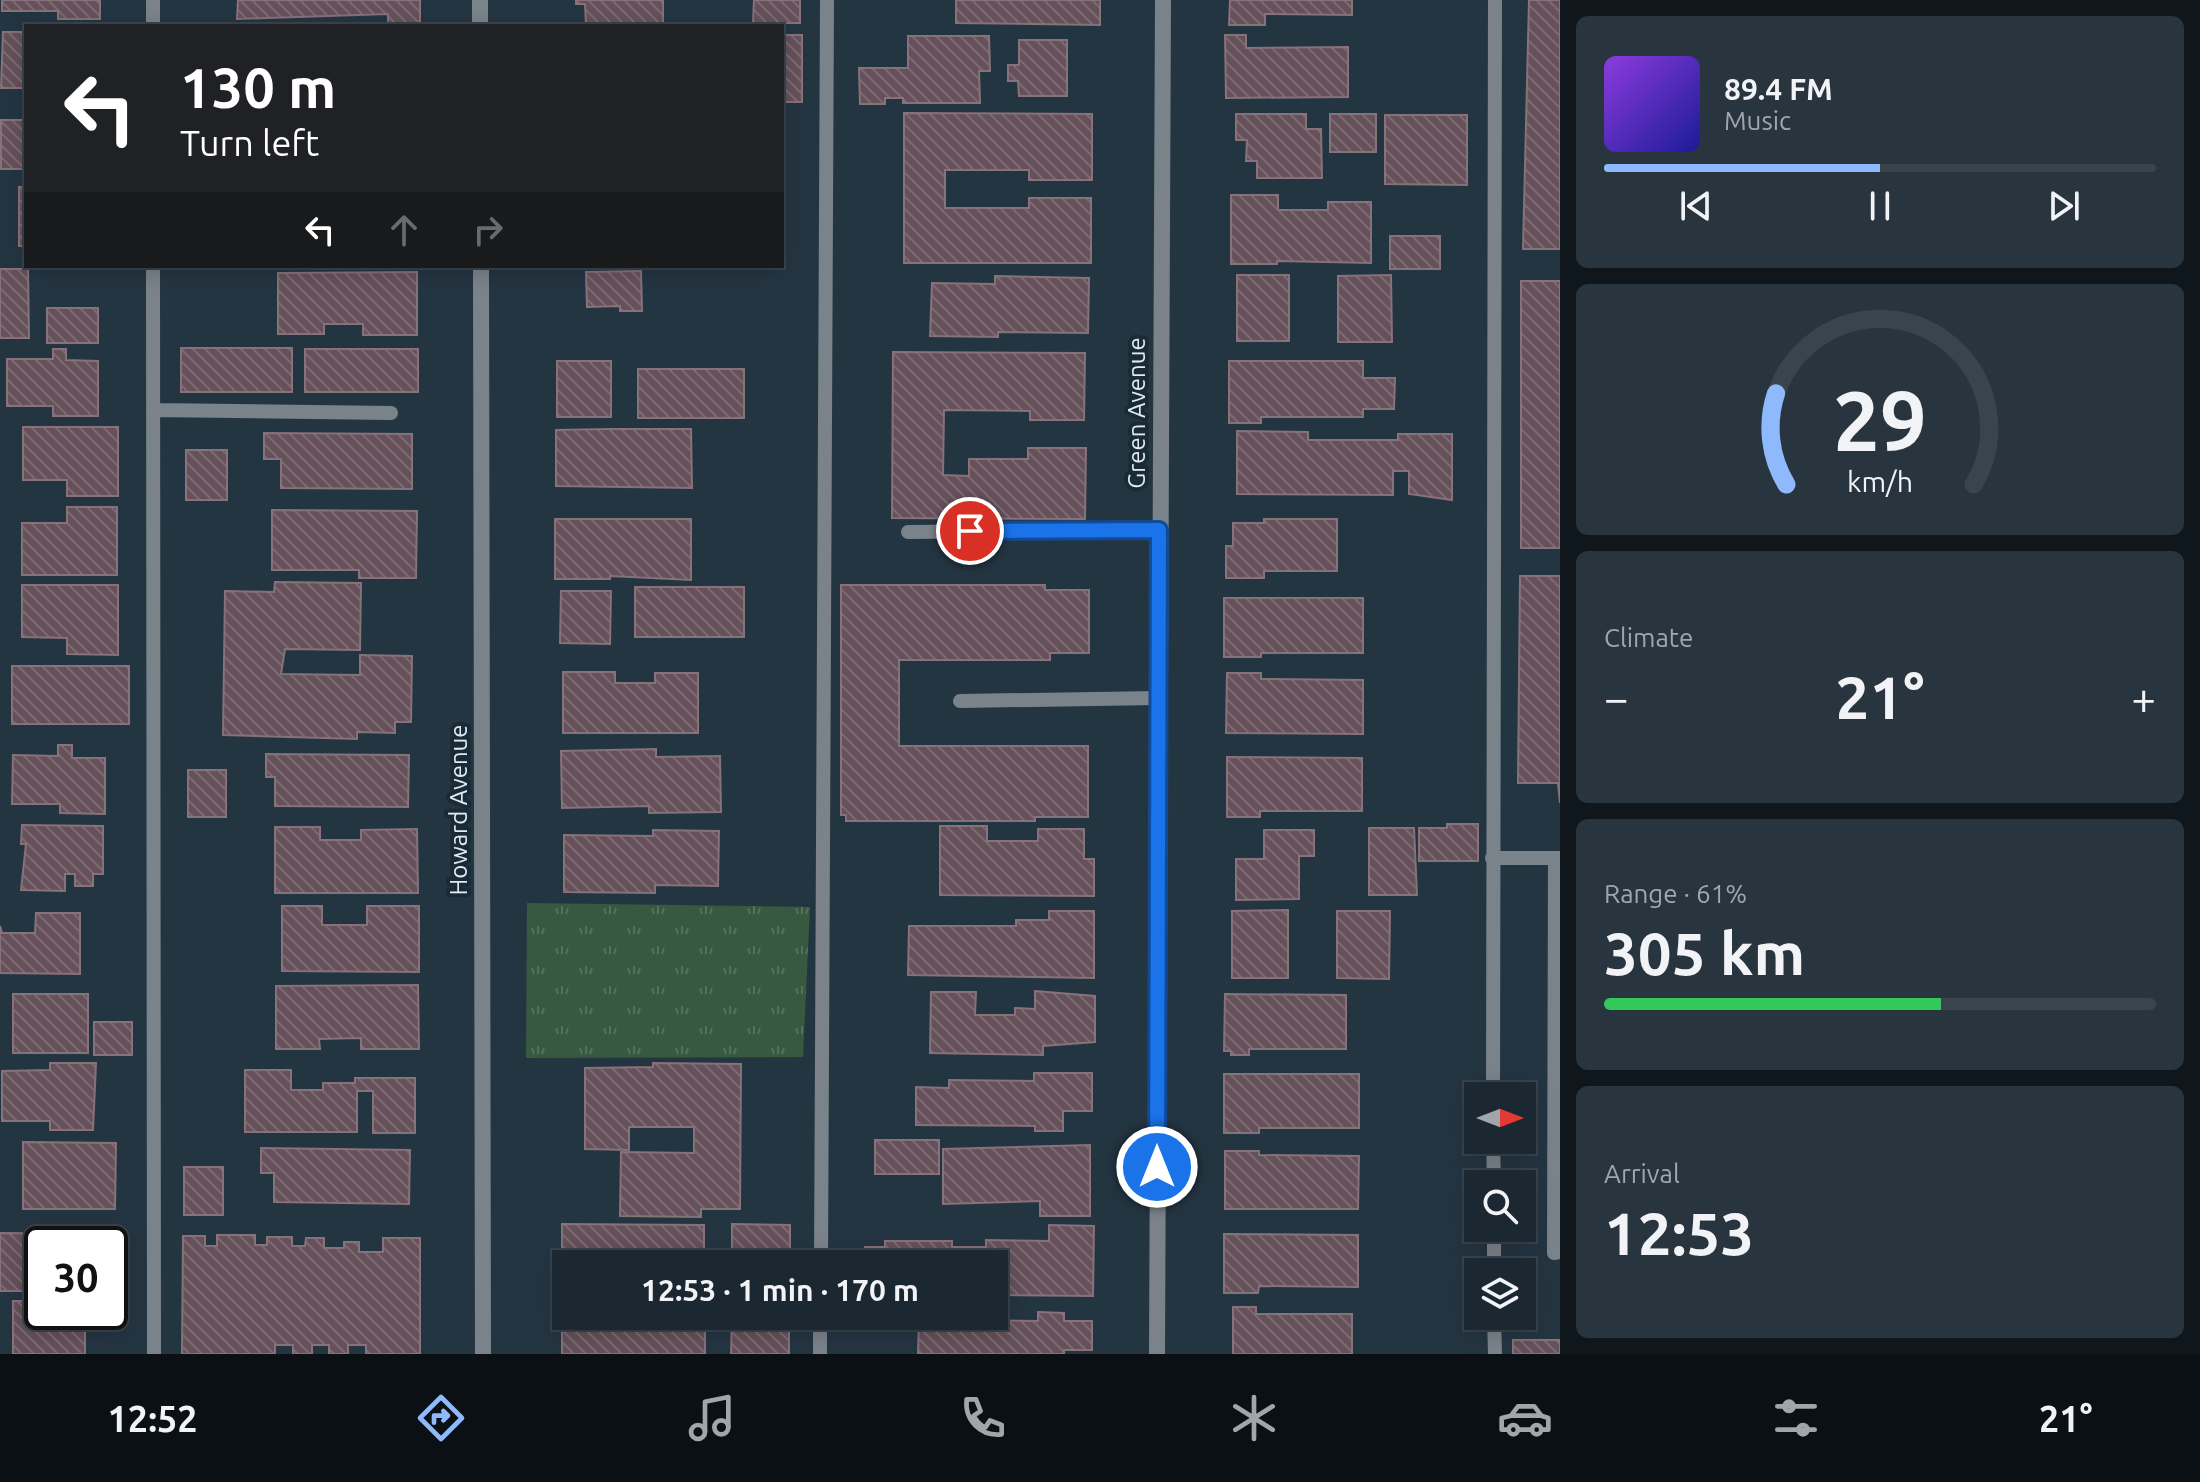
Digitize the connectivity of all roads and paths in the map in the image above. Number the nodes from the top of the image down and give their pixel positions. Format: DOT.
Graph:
graph roads {
  1 [pos="153,0"];
  2 [pos="480,0"];
  3 [pos="827,0"];
  4 [pos="1163,0"];
  5 [pos="1495,0"];
  6 [pos="153,24"];
  7 [pos="480,24"];
  8 [pos="153,268"];
  9 [pos="481,268"];
  10 [pos="153,410"];
  11 [pos="391,413"];
  12 [pos="1159,530"];
  13 [pos="908,532"];
  14 [pos="1158,698"];
  15 [pos="960,701"];
  16 [pos="1492,858"];
  17 [pos="1558,858"];
  18 [pos="1493,1082"];
  19 [pos="1557,1193"];
  20 [pos="821,1250"];
  21 [pos="1560,1252"];
  22 [pos="820,1330"];
  23 [pos="1494,1330"];
  24 [pos="154,1354"];
  25 [pos="483,1354"];
  26 [pos="820,1354"];
  27 [pos="1157,1354"];
  28 [pos="1495,1354"];
  1 -- 6 [label="lane"];
  2 -- 7 [label="street"];
  3 -- 20 [label="lane"];
  4 -- 12 [label="street, Green Avenue"];
  5 -- 16 [label="lane"];
  8 -- 10 [label="lane"];
  9 -- 25 [label="street, Howard Avenue"];
  10 -- 11 [label="lane"];
  10 -- 24 [label="lane"];
  12 -- 13 [label="lane"];
  12 -- 14 [label="street, Green Avenue"];
  14 -- 15 [label="lane"];
  14 -- 27 [label="street, Green Avenue"];
  16 -- 17 [label="lane"];
  16 -- 18 [label="lane"];
  17 -- 19 [label="lane"];
  19 -- 21 [label="lane"];
  22 -- 26 [label="lane"];
  23 -- 28 [label="lane"];
}
